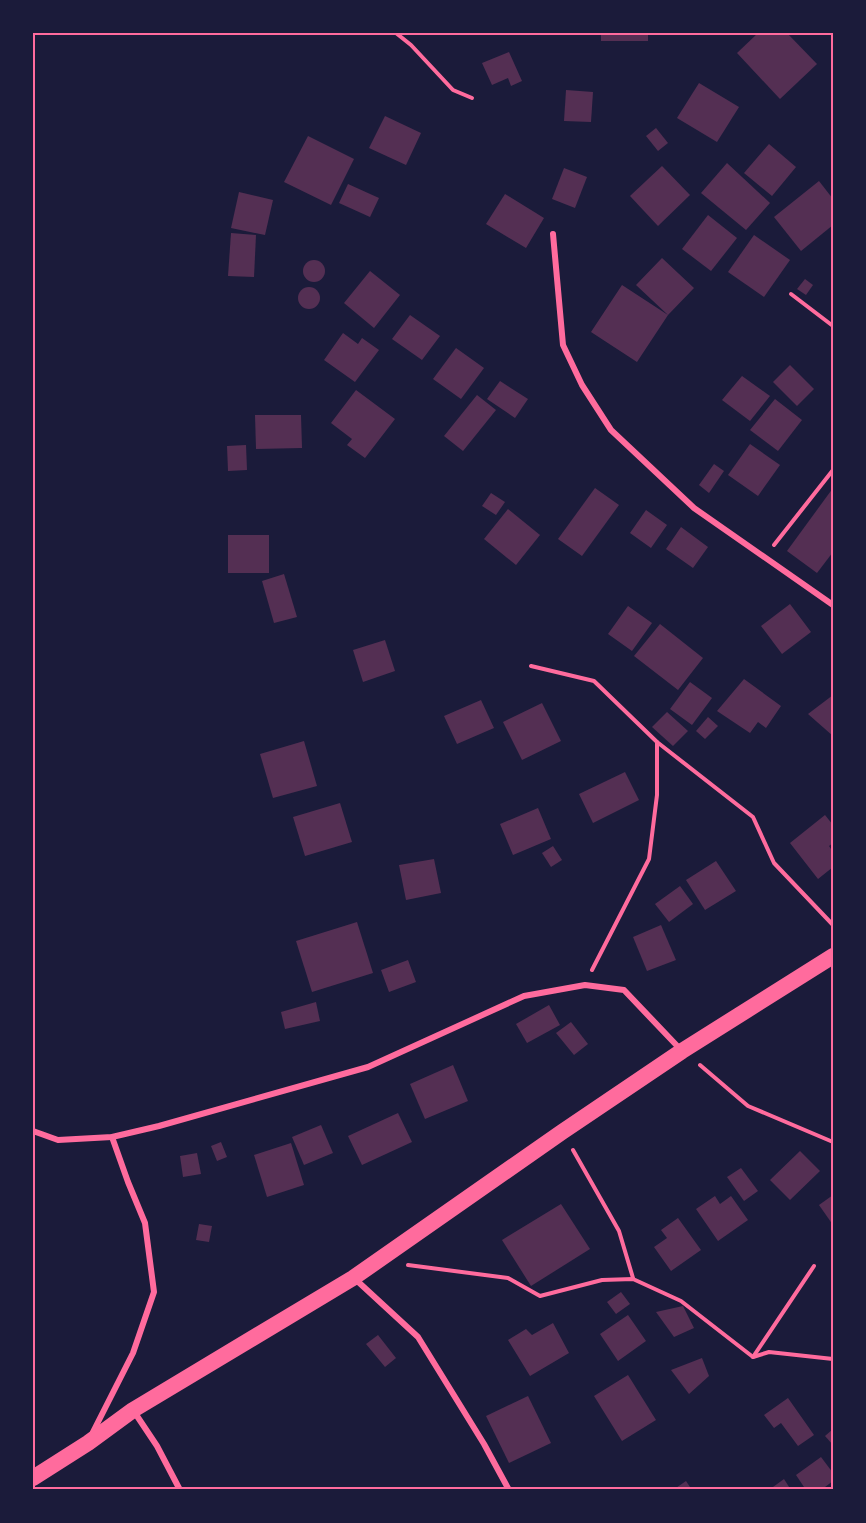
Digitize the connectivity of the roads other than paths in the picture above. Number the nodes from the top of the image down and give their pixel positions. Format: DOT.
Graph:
graph roads {
  1 [pos="553,234"];
  2 [pos="833,605"];
  3 [pos="833,956"];
  4 [pos="682,1051"];
  5 [pos="33,1131"];
  6 [pos="112,1137"];
  7 [pos="353,1278"];
  8 [pos="133,1410"];
  9 [pos="88,1443"];
  10 [pos="33,1478"];
  11 [pos="180,1490"];
  12 [pos="509,1490"];
  1 -- 2 [label="street"];
  3 -- 4 [label="highway"];
  4 -- 6 [label="street"];
  4 -- 7 [label="highway"];
  5 -- 6 [label="street"];
  6 -- 9 [label="street"];
  7 -- 8 [label="highway"];
  7 -- 12 [label="street"];
  8 -- 9 [label="highway"];
  8 -- 11 [label="street"];
  9 -- 10 [label="highway"];
}
